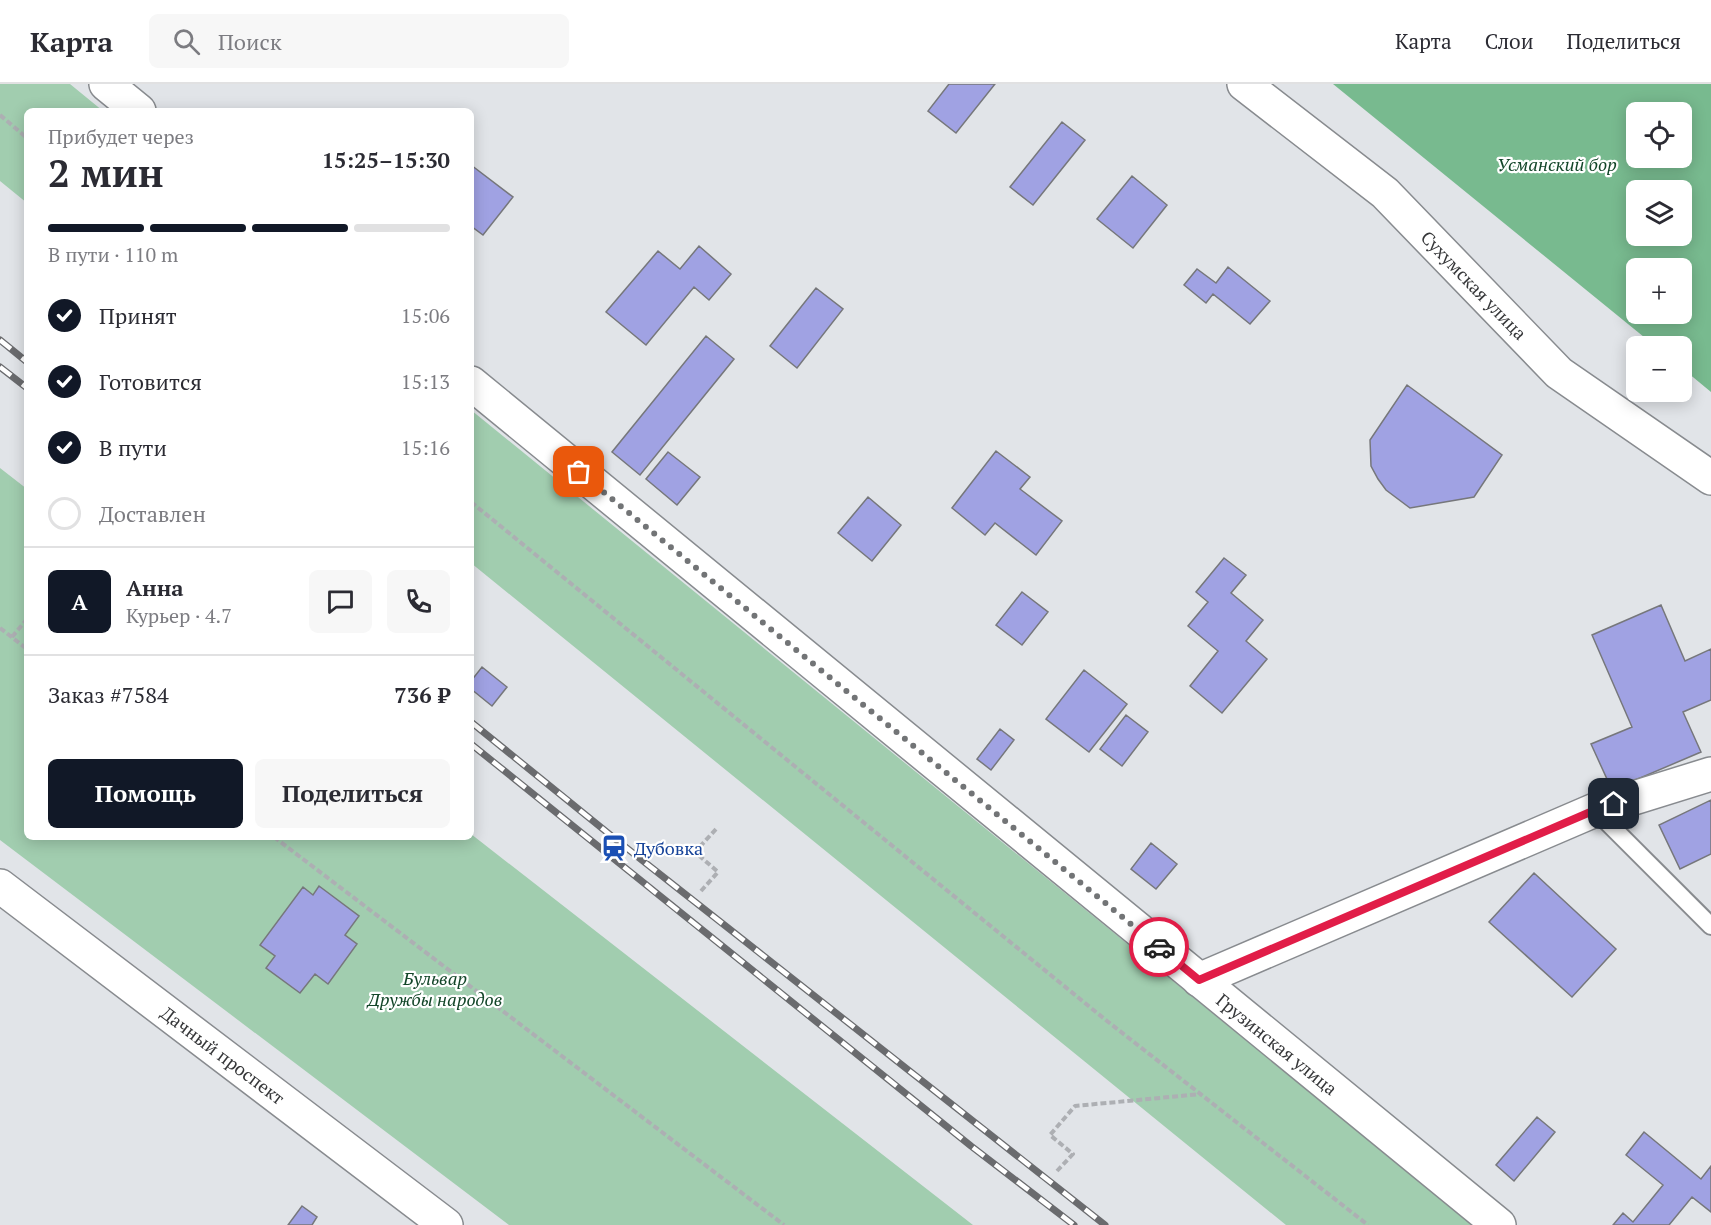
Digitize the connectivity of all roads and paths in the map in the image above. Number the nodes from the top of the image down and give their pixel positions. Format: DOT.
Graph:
graph roads {
  1 [pos="106,84"];
  2 [pos="1244,84"];
  3 [pos="135,108"];
  4 [pos="0,116"];
  5 [pos="24,136"];
  6 [pos="474,385"];
  7 [pos="1711,478"];
  8 [pos="474,504"];
  9 [pos="24,623"];
  10 [pos="0,628"];
  11 [pos="12,637"];
  12 [pos="24,647"];
  13 [pos="1711,774"];
  14 [pos="1595,810"];
  15 [pos="717,828"];
  16 [pos="278,840"];
  17 [pos="0,885"];
  18 [pos="701,891"];
  19 [pos="1711,926"];
  20 [pos="1199,980"];
  21 [pos="1201,1094"];
  22 [pos="1057,1171"];
  23 [pos="446,1225"];
  24 [pos="784,1225"];
  25 [pos="1368,1225"];
  26 [pos="1499,1225"];
  1 -- 3 [label="street"];
  2 -- 7 [label="street, Сухумская улица"];
  4 -- 5 [label="path"];
  6 -- 20 [label="street, Грузинская улица"];
  8 -- 21 [label="path"];
  9 -- 11 [label="path"];
  10 -- 11 [label="path"];
  11 -- 12 [label="path"];
  13 -- 14 [label="street"];
  14 -- 19 [label="lane"];
  14 -- 20 [label="street"];
  15 -- 18 [label="path"];
  16 -- 24 [label="path"];
  17 -- 23 [label="street, Дачный проспект"];
  20 -- 26 [label="street, Грузинская улица"];
  21 -- 22 [label="path"];
  21 -- 25 [label="path"];
}
